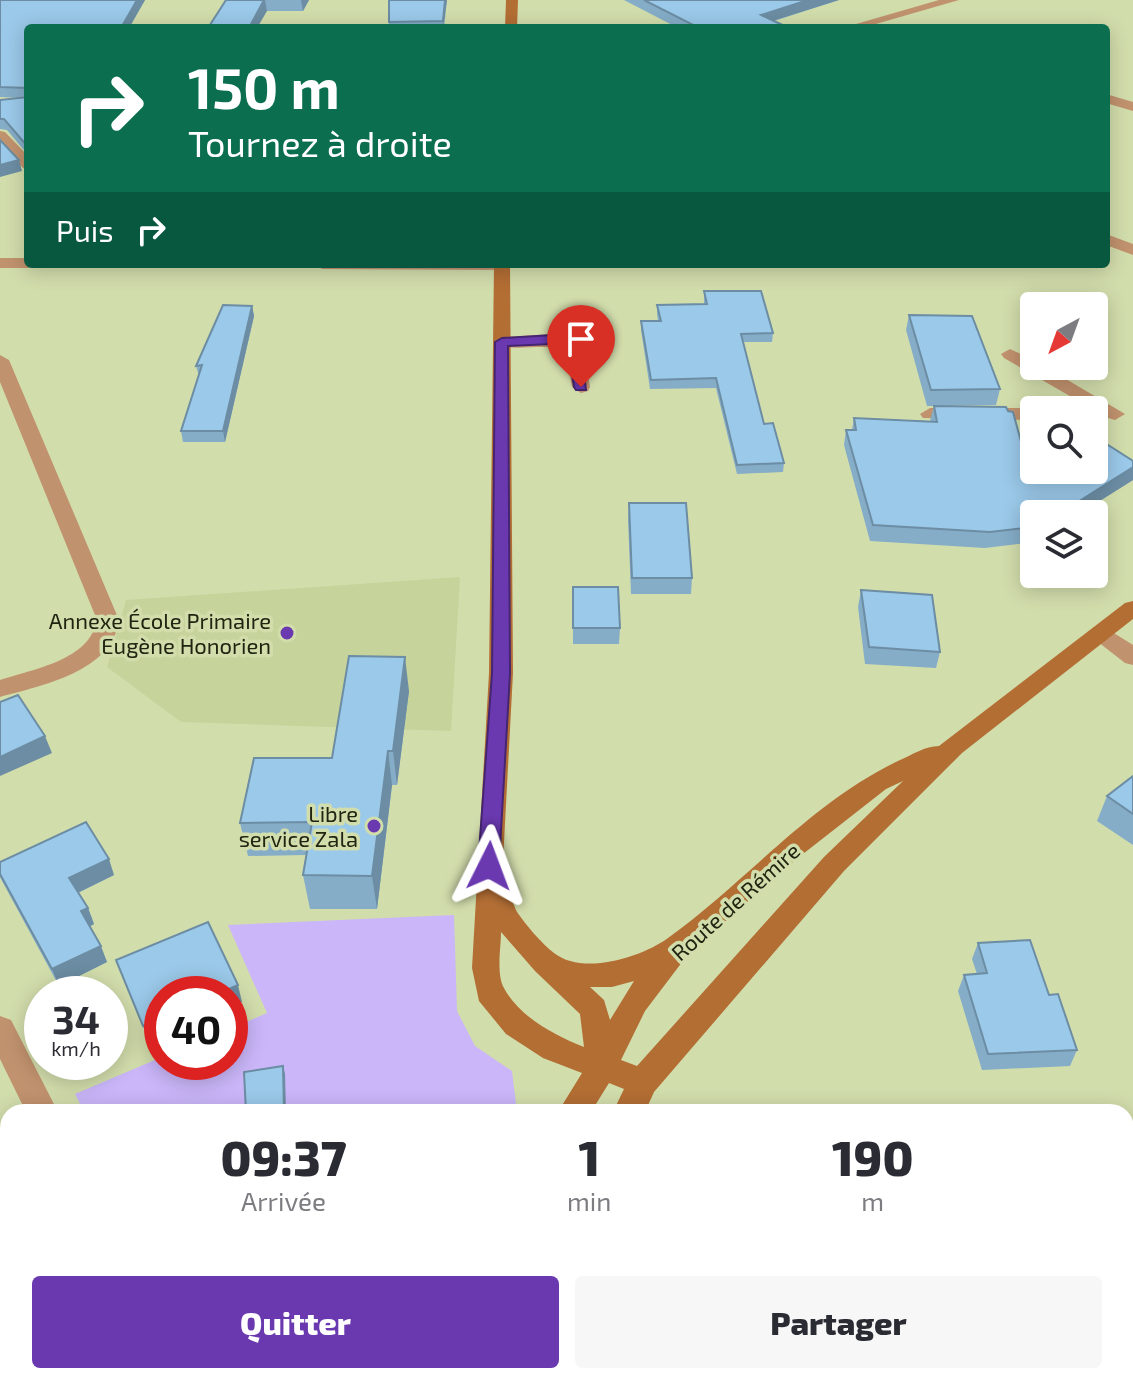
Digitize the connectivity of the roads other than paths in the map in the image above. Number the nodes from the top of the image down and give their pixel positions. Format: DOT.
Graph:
graph roads {
  1 [pos="512,0"];
  2 [pos="953,0"];
  3 [pos="511,24"];
  4 [pos="862,24"];
  5 [pos="1110,99"];
  6 [pos="1133,107"];
  7 [pos="0,135"];
  8 [pos="24,161"];
  9 [pos="1110,241"];
  10 [pos="1133,250"];
  11 [pos="0,263"];
  12 [pos="24,263"];
  13 [pos="502,268"];
  14 [pos="502,342"];
  15 [pos="1010,354"];
  16 [pos="0,360"];
  17 [pos="581,387"];
  18 [pos="930,414"];
  19 [pos="1020,414"];
  20 [pos="1124,418"];
  21 [pos="1133,608"];
  22 [pos="1101,633"];
  23 [pos="1133,657"];
  24 [pos="0,689"];
  25 [pos="953,747"];
  26 [pos="489,866"];
  27 [pos="679,945"];
  28 [pos="545,963"];
  29 [pos="0,1029"];
  30 [pos="602,1067"];
  31 [pos="643,1082"];
  32 [pos="38,1104"];
  33 [pos="579,1104"];
  34 [pos="633,1104"];
  1 -- 3 [label="street"];
  2 -- 4 [label="street"];
  5 -- 6 [label="street"];
  7 -- 8 [label="street"];
  9 -- 10 [label="street"];
  11 -- 12 [label="street"];
  13 -- 14 [label="street"];
  14 -- 17 [label="street"];
  14 -- 26 [label="street"];
  15 -- 20 [label="street"];
  16 -- 24 [label="street"];
  18 -- 19 [label="street"];
  21 -- 22 [label="street, Route de Rémire"];
  22 -- 23 [label="street"];
  22 -- 25 [label="street, Route de Rémire"];
  25 -- 27 [label="street, Route de Rémire"];
  25 -- 31 [label="street, Route de Rémire"];
  26 -- 28 [label="street"];
  26 -- 30 [label="street"];
  27 -- 28 [label="street"];
  27 -- 30 [label="street, Route de Rémire"];
  28 -- 30 [label="street"];
  29 -- 32 [label="street"];
  30 -- 31 [label="street"];
  30 -- 33 [label="street, Route de Rémire"];
  31 -- 34 [label="street, Route de Rémire"];
}
